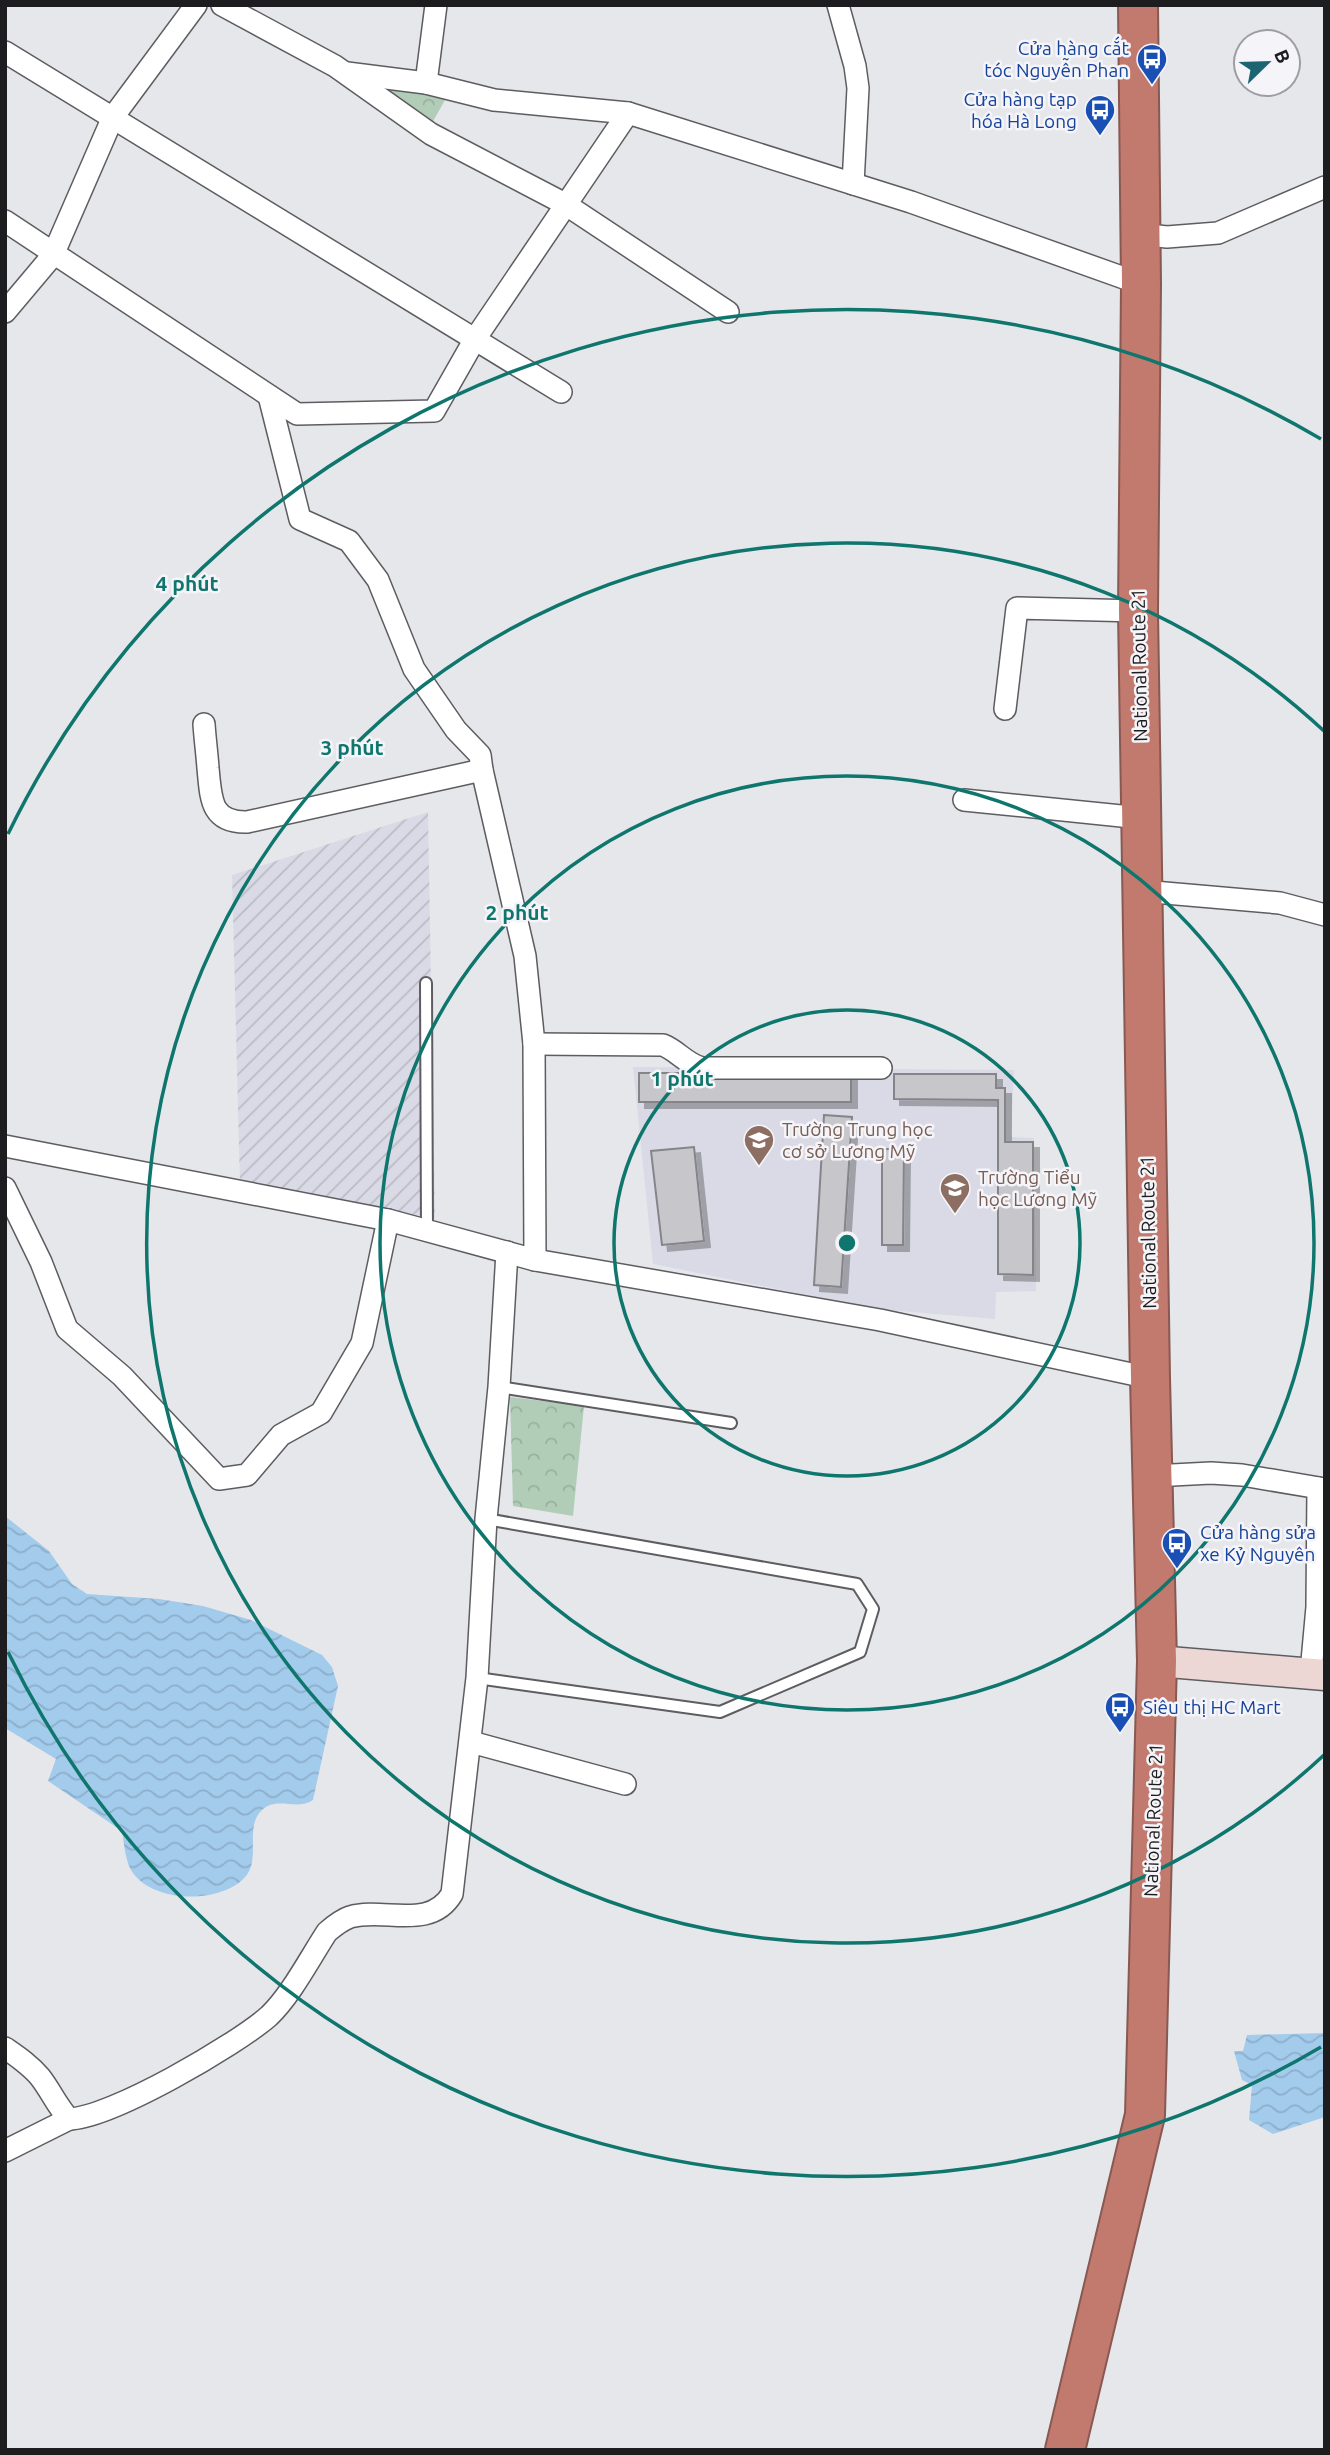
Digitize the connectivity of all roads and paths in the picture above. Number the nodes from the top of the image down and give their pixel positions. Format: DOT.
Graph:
graph roads {
  1 [pos="196,5"];
  2 [pos="222,5"];
  3 [pos="436,5"];
  4 [pos="838,5"];
  5 [pos="1138,5"];
  6 [pos="259,15"];
  7 [pos="5,52"];
  8 [pos="347,74"];
  9 [pos="426,83"];
  10 [pos="628,113"];
  11 [pos="113,117"];
  12 [pos="853,184"];
  13 [pos="1325,187"];
  14 [pos="565,204"];
  15 [pos="5,221"];
  16 [pos="1139,234"];
  17 [pos="53,255"];
  18 [pos="1141,284"];
  19 [pos="5,312"];
  20 [pos="728,312"];
  21 [pos="475,339"];
  22 [pos="561,393"];
  23 [pos="269,396"];
  24 [pos="1138,611"];
  25 [pos="1005,709"];
  26 [pos="204,724"];
  27 [pos="482,770"];
  28 [pos="964,800"];
  29 [pos="1141,818"];
  30 [pos="1142,891"];
  31 [pos="1325,915"];
  32 [pos="426,982"];
  33 [pos="534,1044"];
  34 [pos="881,1068"];
  35 [pos="5,1146"];
  36 [pos="5,1188"];
  37 [pos="388,1220"];
  38 [pos="427,1232"];
  39 [pos="507,1252"];
  40 [pos="536,1260"];
  41 [pos="1150,1378"];
  42 [pos="499,1387"];
  43 [pos="731,1423"];
  44 [pos="1153,1476"];
  45 [pos="1321,1488"];
  46 [pos="486,1519"];
  47 [pos="1157,1661"];
  48 [pos="1318,1673"];
  49 [pos="477,1678"];
  50 [pos="471,1742"];
  51 [pos="625,1784"];
  52 [pos="5,2048"];
  53 [pos="69,2119"];
  54 [pos="5,2151"];
  55 [pos="1073,2448"];
  1 -- 11 [label="street"];
  2 -- 6 [label="street"];
  3 -- 9 [label="street"];
  4 -- 12 [label="street"];
  5 -- 16 [label="highway, National Route 21"];
  6 -- 8 [label="street"];
  7 -- 11 [label="street"];
  8 -- 9 [label="street"];
  8 -- 14 [label="street"];
  9 -- 10 [label="street"];
  10 -- 12 [label="street"];
  10 -- 14 [label="street"];
  11 -- 17 [label="street"];
  11 -- 21 [label="street"];
  12 -- 18 [label="street"];
  13 -- 16 [label="street"];
  14 -- 20 [label="street"];
  14 -- 21 [label="street"];
  15 -- 17 [label="street"];
  16 -- 18 [label="highway, National Route 21"];
  17 -- 19 [label="street"];
  17 -- 23 [label="street"];
  18 -- 24 [label="highway, National Route 21"];
  21 -- 22 [label="street"];
  21 -- 23 [label="street"];
  23 -- 27 [label="street"];
  24 -- 25 [label="street"];
  24 -- 29 [label="highway, National Route 21"];
  26 -- 27 [label="street"];
  27 -- 33 [label="street"];
  28 -- 29 [label="street"];
  29 -- 30 [label="highway, National Route 21"];
  30 -- 31 [label="street"];
  30 -- 41 [label="highway, National Route 21"];
  32 -- 38 [label="lane"];
  33 -- 34 [label="street"];
  33 -- 40 [label="street"];
  35 -- 37 [label="street"];
  36 -- 37 [label="street"];
  37 -- 38 [label="street"];
  38 -- 39 [label="street"];
  39 -- 40 [label="street"];
  39 -- 42 [label="street"];
  40 -- 41 [label="street"];
  41 -- 44 [label="highway, National Route 21"];
  42 -- 43 [label="lane"];
  42 -- 46 [label="street"];
  44 -- 45 [label="street"];
  44 -- 47 [label="highway, National Route 21"];
  45 -- 48 [label="street"];
  46 -- 49 [label="street"];
  46 -- 49 [label="lane"];
  47 -- 48 [label="street"];
  47 -- 55 [label="highway, National Route 21"];
  49 -- 50 [label="street"];
  50 -- 51 [label="street"];
  50 -- 53 [label="street"];
  52 -- 53 [label="street"];
  53 -- 54 [label="street"];
}
